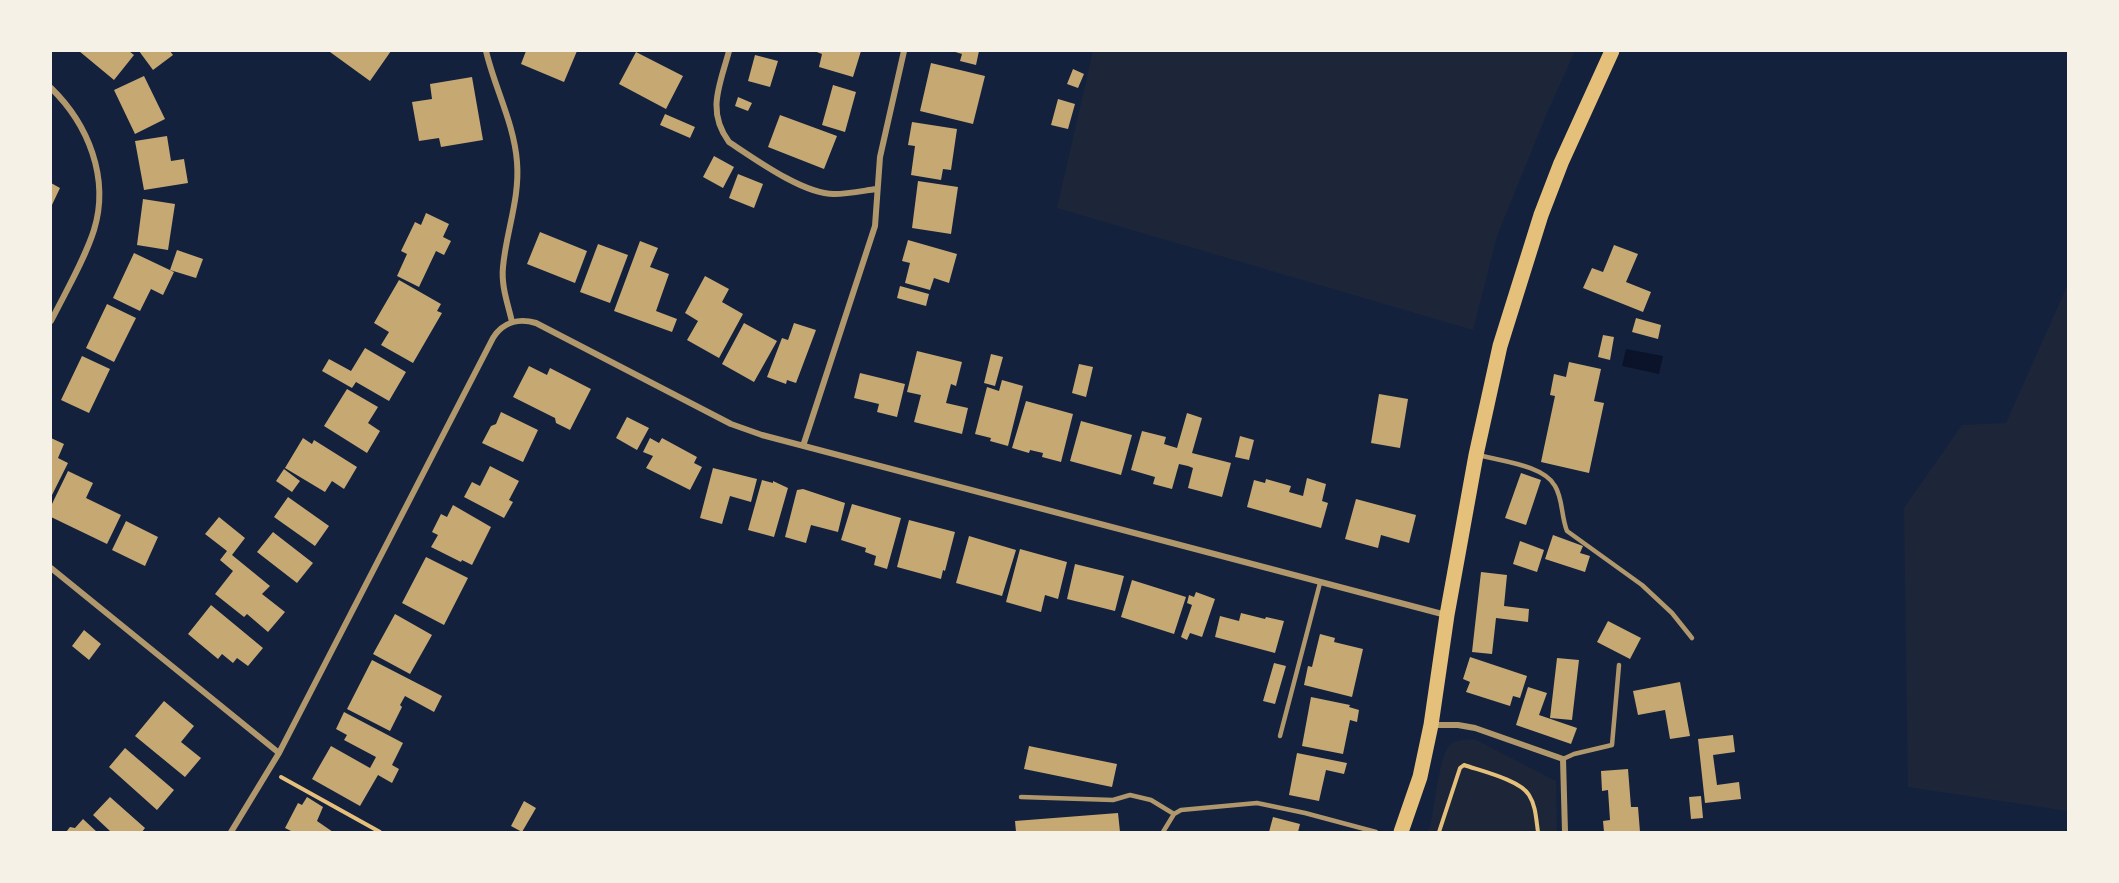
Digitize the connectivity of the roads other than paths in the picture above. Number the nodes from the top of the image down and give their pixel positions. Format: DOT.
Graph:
graph roads {
  1 [pos="486,51"];
  2 [pos="729,51"];
  3 [pos="904,51"];
  4 [pos="1612,51"];
  5 [pos="51,88"];
  6 [pos="876,189"];
  7 [pos="51,321"];
  8 [pos="512,322"];
  9 [pos="802,446"];
  10 [pos="1476,455"];
  11 [pos="51,568"];
  12 [pos="1320,583"];
  13 [pos="1447,615"];
  14 [pos="1692,638"];
  15 [pos="1619,665"];
  16 [pos="1431,724"];
  17 [pos="1280,736"];
  18 [pos="279,753"];
  19 [pos="1563,759"];
  20 [pos="1021,797"];
  21 [pos="1174,814"];
  22 [pos="231,832"];
  23 [pos="1163,832"];
  24 [pos="1376,832"];
  25 [pos="1401,832"];
  26 [pos="1565,832"];
  1 -- 8 [label="street"];
  2 -- 6 [label="street"];
  3 -- 6 [label="street"];
  4 -- 10 [label="main road"];
  5 -- 7 [label="street"];
  6 -- 9 [label="street"];
  8 -- 9 [label="street"];
  8 -- 18 [label="street"];
  9 -- 12 [label="street"];
  10 -- 13 [label="main road"];
  10 -- 14 [label="lane"];
  11 -- 18 [label="street"];
  12 -- 13 [label="street"];
  12 -- 17 [label="lane"];
  13 -- 16 [label="main road"];
  15 -- 19 [label="lane"];
  16 -- 19 [label="street"];
  16 -- 25 [label="main road"];
  18 -- 22 [label="street"];
  19 -- 26 [label="street"];
  20 -- 21 [label="lane"];
  21 -- 23 [label="lane"];
  21 -- 24 [label="lane"];
}
